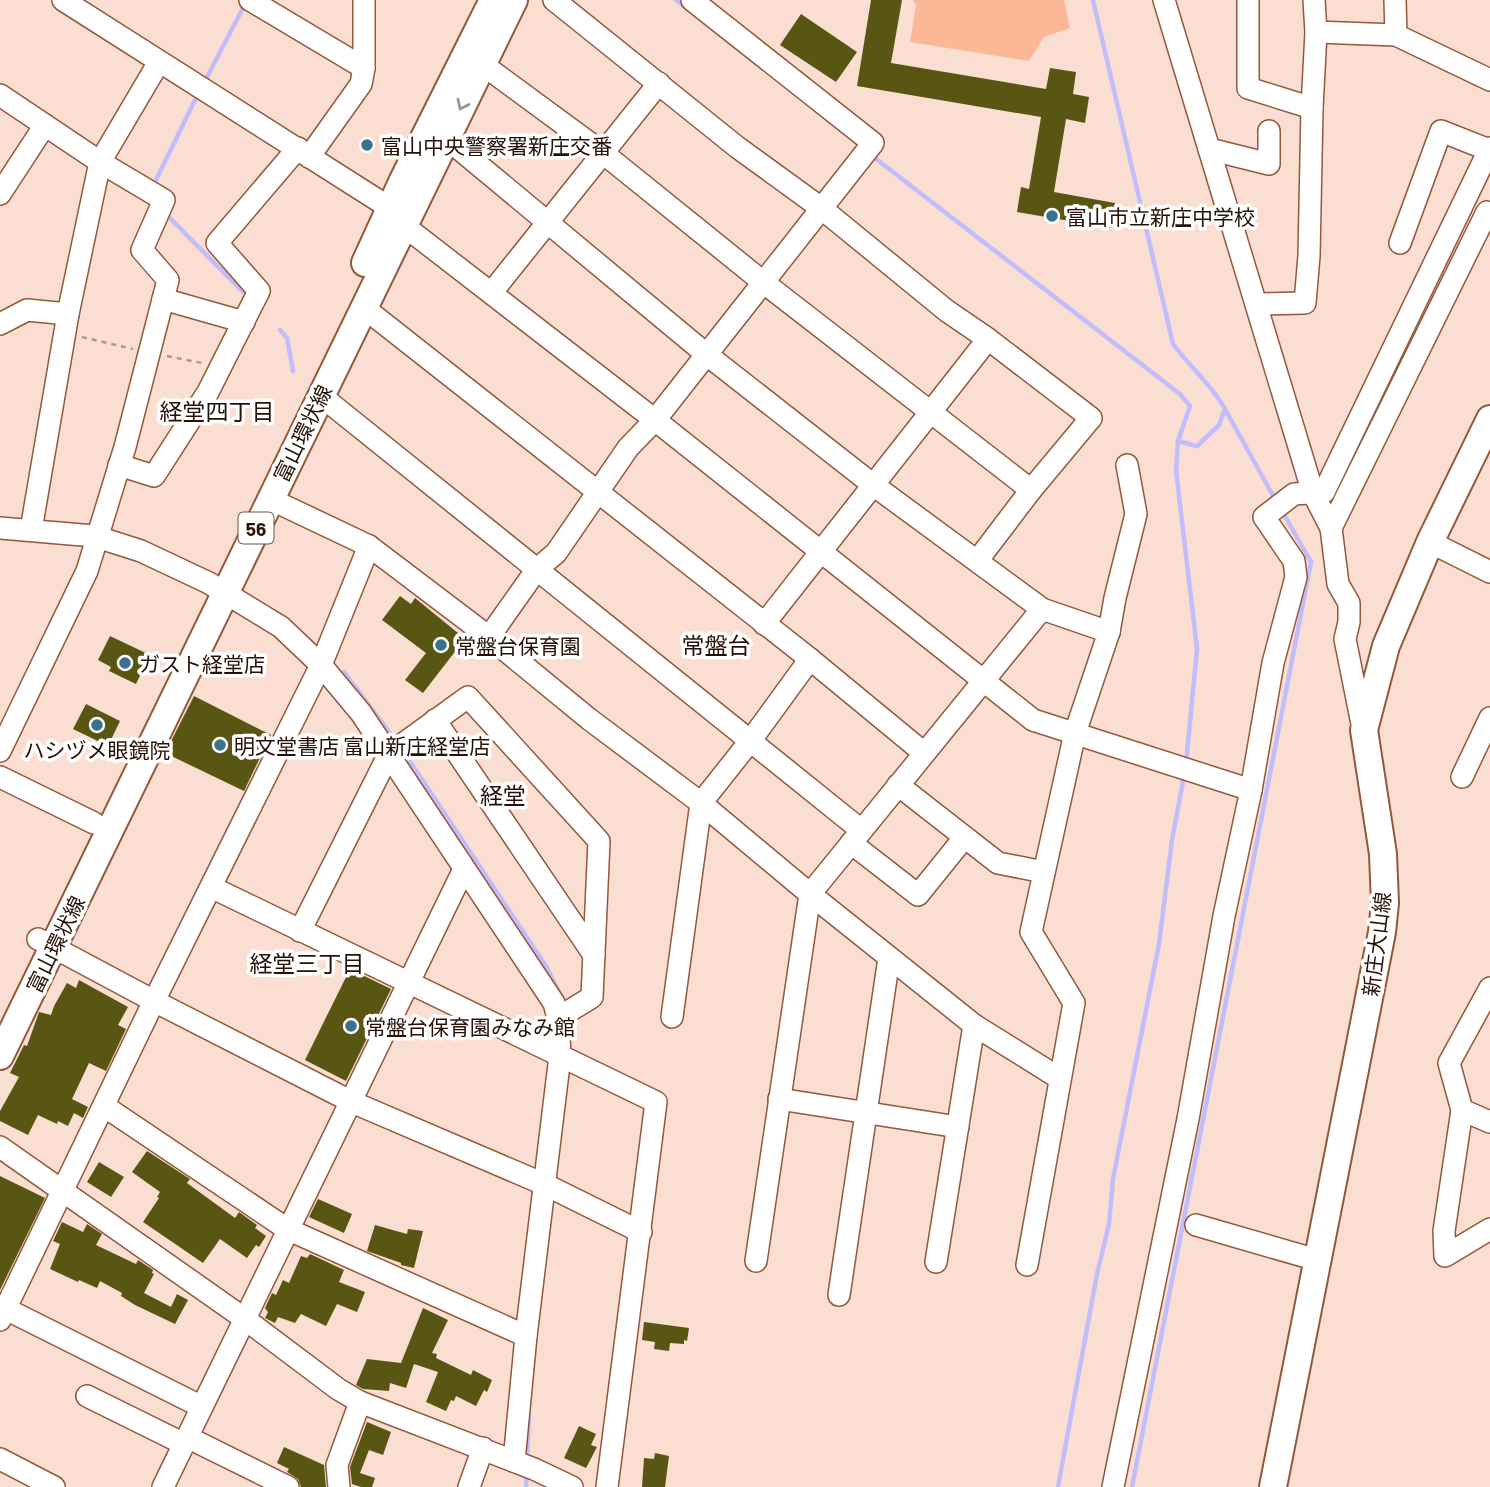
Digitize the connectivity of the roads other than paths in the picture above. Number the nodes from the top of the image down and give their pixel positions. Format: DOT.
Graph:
graph roads {
  1 [pos="62,0"];
  2 [pos="250,0"];
  3 [pos="364,0"];
  4 [pos="493,0"];
  5 [pos="514,0"];
  6 [pos="554,0"];
  7 [pos="692,0"];
  8 [pos="1164,0"];
  9 [pos="1248,0"];
  10 [pos="1314,0"];
  11 [pos="1395,0"];
  12 [pos="1316,32"];
  13 [pos="1396,35"];
  14 [pos="159,62"];
  15 [pos="482,64"];
  16 [pos="364,68"];
  17 [pos="1490,80"];
  18 [pos="659,83"];
  19 [pos="0,95"];
  20 [pos="1312,108"];
  21 [pos="45,125"];
  22 [pos="1269,131"];
  23 [pos="446,138"];
  24 [pos="1209,149"];
  25 [pos="1490,149"];
  26 [pos="303,152"];
  27 [pos="603,153"];
  28 [pos="100,162"];
  29 [pos="0,194"];
  30 [pos="821,208"];
  31 [pos="1489,210"];
  32 [pos="397,217"];
  33 [pos="548,222"];
  34 [pos="1400,243"];
  35 [pos="762,282"];
  36 [pos="492,292"];
  37 [pos="163,299"];
  38 [pos="1256,304"];
  39 [pos="363,307"];
  40 [pos="68,314"];
  41 [pos="244,323"];
  42 [pos="0,324"];
  43 [pos="988,339"];
  44 [pos="706,354"];
  45 [pos="320,395"];
  46 [pos="930,410"];
  47 [pos="1490,419"];
  48 [pos="655,420"];
  49 [pos="119,465"];
  50 [pos="1127,465"];
  51 [pos="872,484"];
  52 [pos="1031,490"];
  53 [pos="598,492"];
  54 [pos="1304,494"];
  55 [pos="270,499"];
  56 [pos="0,528"];
  57 [pos="1331,528"];
  58 [pos="32,530"];
  59 [pos="97,537"];
  60 [pos="1430,542"];
  61 [pos="369,546"];
  62 [pos="820,551"];
  63 [pos="976,561"];
  64 [pos="537,569"];
  65 [pos="1490,572"];
  66 [pos="217,587"];
  67 [pos="1042,609"];
  68 [pos="765,624"];
  69 [pos="1109,632"];
  70 [pos="489,637"];
  71 [pos="810,659"];
  72 [pos="321,665"];
  73 [pos="984,680"];
  74 [pos="1490,718"];
  75 [pos="435,720"];
  76 [pos="1364,730"];
  77 [pos="1075,733"];
  78 [pos="751,740"];
  79 [pos="0,751"];
  80 [pos="924,753"];
  81 [pos="389,754"];
  82 [pos="0,777"];
  83 [pos="1462,777"];
  84 [pos="898,785"];
  85 [pos="1251,790"];
  86 [pos="701,803"];
  87 [pos="94,823"];
  88 [pos="856,837"];
  89 [pos="964,838"];
  90 [pos="464,869"];
  91 [pos="1044,872"];
  92 [pos="211,887"];
  93 [pos="810,894"];
  94 [pos="300,932"];
  95 [pos="46,943"];
  96 [pos="594,955"];
  97 [pos="889,958"];
  98 [pos="407,982"];
  99 [pos="1490,988"];
  100 [pos="154,1001"];
  101 [pos="0,1017"];
  102 [pos="672,1017"];
  103 [pos="558,1018"];
  104 [pos="974,1025"];
  105 [pos="0,1056"];
  106 [pos="560,1056"];
  107 [pos="1059,1078"];
  108 [pos="779,1099"];
  109 [pos="352,1102"];
  110 [pos="104,1106"];
  111 [pos="1462,1110"];
  112 [pos="866,1112"];
  113 [pos="1490,1122"];
  114 [pos="958,1127"];
  115 [pos="0,1147"];
  116 [pos="545,1185"];
  117 [pos="63,1190"];
  118 [pos="1196,1225"];
  119 [pos="1490,1228"];
  120 [pos="287,1230"];
  121 [pos="641,1232"];
  122 [pos="1317,1260"];
  123 [pos="755,1261"];
  124 [pos="936,1262"];
  125 [pos="1027,1265"];
  126 [pos="839,1295"];
  127 [pos="3,1314"];
  128 [pos="245,1319"];
  129 [pos="526,1336"];
  130 [pos="87,1396"];
  131 [pos="360,1402"];
  132 [pos="202,1407"];
  133 [pos="186,1440"];
  134 [pos="483,1448"];
  135 [pos="0,1459"];
  136 [pos="514,1461"];
  137 [pos="533,1478"];
  138 [pos="44,1485"];
  139 [pos="163,1487"];
  140 [pos="288,1487"];
  141 [pos="339,1487"];
  142 [pos="469,1487"];
  143 [pos="572,1487"];
  144 [pos="607,1487"];
  145 [pos="1113,1487"];
  146 [pos="1273,1487"];
  1 -- 14 [label="street"];
  2 -- 16 [label="street"];
  3 -- 16 [label="street"];
  4 -- 32 [label="main road, 富山環状線 / 56"];
  5 -- 15 [label="main road, 富山環状線 / 56"];
  6 -- 18 [label="street"];
  7 -- 30 [label="street"];
  8 -- 24 [label="street"];
  9 -- 20 [label="street"];
  10 -- 12 [label="street"];
  11 -- 13 [label="street"];
  12 -- 13 [label="street"];
  12 -- 20 [label="street"];
  13 -- 17 [label="street"];
  14 -- 26 [label="street"];
  14 -- 28 [label="street"];
  15 -- 23 [label="main road, 富山環状線 / 56, one-way"];
  15 -- 27 [label="street"];
  16 -- 26 [label="street"];
  18 -- 27 [label="street"];
  18 -- 30 [label="street"];
  19 -- 21 [label="street"];
  20 -- 38 [label="street"];
  21 -- 28 [label="street"];
  21 -- 29 [label="street"];
  22 -- 24 [label="street"];
  23 -- 32 [label="main road, 富山環状線 / 56"];
  23 -- 33 [label="street"];
  24 -- 38 [label="street"];
  25 -- 34 [label="street"];
  25 -- 54 [label="street"];
  26 -- 32 [label="street"];
  26 -- 41 [label="street"];
  27 -- 33 [label="street"];
  27 -- 35 [label="street"];
  28 -- 37 [label="street"];
  28 -- 40 [label="street"];
  30 -- 35 [label="street"];
  30 -- 43 [label="street"];
  31 -- 57 [label="street"];
  32 -- 36 [label="street"];
  32 -- 39 [label="main road, 富山環状線 / 56"];
  32 -- 66 [label="main road, 富山環状線 / 56"];
  33 -- 36 [label="street"];
  33 -- 44 [label="street"];
  35 -- 44 [label="street"];
  35 -- 46 [label="street"];
  36 -- 48 [label="street"];
  37 -- 41 [label="street"];
  37 -- 49 [label="street"];
  38 -- 54 [label="street"];
  39 -- 45 [label="main road, 富山環状線 / 56"];
  39 -- 53 [label="street"];
  40 -- 42 [label="street"];
  40 -- 58 [label="street"];
  41 -- 49 [label="street"];
  43 -- 46 [label="street"];
  43 -- 52 [label="street"];
  44 -- 48 [label="street"];
  44 -- 51 [label="street"];
  45 -- 55 [label="main road, 富山環状線 / 56"];
  45 -- 64 [label="street"];
  46 -- 51 [label="street"];
  46 -- 52 [label="street"];
  47 -- 60 [label="main road, 新庄大山線"];
  48 -- 53 [label="street"];
  48 -- 62 [label="street"];
  49 -- 59 [label="street"];
  50 -- 69 [label="street"];
  51 -- 62 [label="street"];
  51 -- 63 [label="street"];
  52 -- 63 [label="street"];
  53 -- 64 [label="street"];
  53 -- 68 [label="street"];
  54 -- 57 [label="street"];
  54 -- 85 [label="street"];
  55 -- 61 [label="street"];
  55 -- 66 [label="main road, 富山環状線 / 56"];
  56 -- 58 [label="street"];
  57 -- 76 [label="street"];
  58 -- 59 [label="street"];
  59 -- 66 [label="street"];
  59 -- 79 [label="street"];
  60 -- 65 [label="street"];
  60 -- 76 [label="main road, 新庄大山線"];
  61 -- 70 [label="street"];
  61 -- 72 [label="street"];
  62 -- 68 [label="street"];
  62 -- 73 [label="street"];
  63 -- 67 [label="street"];
  64 -- 70 [label="street"];
  64 -- 78 [label="street"];
  66 -- 72 [label="street"];
  66 -- 87 [label="main road, 富山環状線 / 56"];
  66 -- 95 [label="main road, 富山環状線 / 56"];
  67 -- 69 [label="street"];
  67 -- 73 [label="street"];
  68 -- 71 [label="street"];
  69 -- 77 [label="street"];
  70 -- 86 [label="street"];
  71 -- 78 [label="street"];
  71 -- 80 [label="street"];
  72 -- 81 [label="street"];
  72 -- 92 [label="street"];
  73 -- 77 [label="street"];
  73 -- 80 [label="street"];
  74 -- 83 [label="street"];
  75 -- 81 [label="street"];
  75 -- 96 [label="street"];
  75 -- 96 [label="street"];
  76 -- 122 [label="main road, 新庄大山線"];
  77 -- 85 [label="street"];
  77 -- 91 [label="street"];
  78 -- 86 [label="street"];
  78 -- 88 [label="street"];
  80 -- 84 [label="street"];
  81 -- 90 [label="street"];
  81 -- 94 [label="street"];
  82 -- 87 [label="street"];
  84 -- 88 [label="street"];
  84 -- 89 [label="street"];
  85 -- 145 [label="street"];
  86 -- 93 [label="street"];
  86 -- 102 [label="street"];
  87 -- 95 [label="main road, 富山環状線 / 56"];
  88 -- 89 [label="street"];
  88 -- 93 [label="street"];
  89 -- 91 [label="street"];
  90 -- 98 [label="street"];
  90 -- 103 [label="street"];
  91 -- 107 [label="street"];
  92 -- 94 [label="street"];
  92 -- 100 [label="street"];
  93 -- 97 [label="street"];
  93 -- 108 [label="street"];
  94 -- 98 [label="street"];
  95 -- 100 [label="street"];
  95 -- 101 [label="main road, 富山環状線 / 56"];
  95 -- 105 [label="main road, 富山環状線 / 56"];
  96 -- 103 [label="street"];
  97 -- 104 [label="street"];
  97 -- 112 [label="street"];
  98 -- 106 [label="street"];
  98 -- 109 [label="street"];
  99 -- 111 [label="street"];
  100 -- 109 [label="street"];
  100 -- 110 [label="street"];
  103 -- 106 [label="street"];
  104 -- 107 [label="street"];
  104 -- 114 [label="street"];
  106 -- 116 [label="street"];
  106 -- 121 [label="street"];
  107 -- 125 [label="street"];
  108 -- 112 [label="street"];
  108 -- 123 [label="street"];
  109 -- 116 [label="street"];
  109 -- 120 [label="street"];
  110 -- 117 [label="street"];
  110 -- 120 [label="street"];
  111 -- 113 [label="street"];
  111 -- 119 [label="street"];
  112 -- 114 [label="street"];
  112 -- 126 [label="street"];
  114 -- 124 [label="street"];
  115 -- 117 [label="street"];
  116 -- 121 [label="street"];
  116 -- 129 [label="street"];
  117 -- 127 [label="street"];
  117 -- 128 [label="street"];
  118 -- 122 [label="street"];
  120 -- 128 [label="street"];
  120 -- 129 [label="street"];
  121 -- 144 [label="street"];
  122 -- 146 [label="main road, 新庄大山線"];
  127 -- 132 [label="street"];
  128 -- 131 [label="street"];
  128 -- 132 [label="street"];
  129 -- 136 [label="street"];
  130 -- 133 [label="street"];
  131 -- 134 [label="street"];
  131 -- 141 [label="street"];
  132 -- 133 [label="street"];
  133 -- 139 [label="street"];
  133 -- 140 [label="street"];
  134 -- 136 [label="street"];
  134 -- 142 [label="street"];
  135 -- 138 [label="street"];
  136 -- 137 [label="street"];
  137 -- 143 [label="street"];
}
